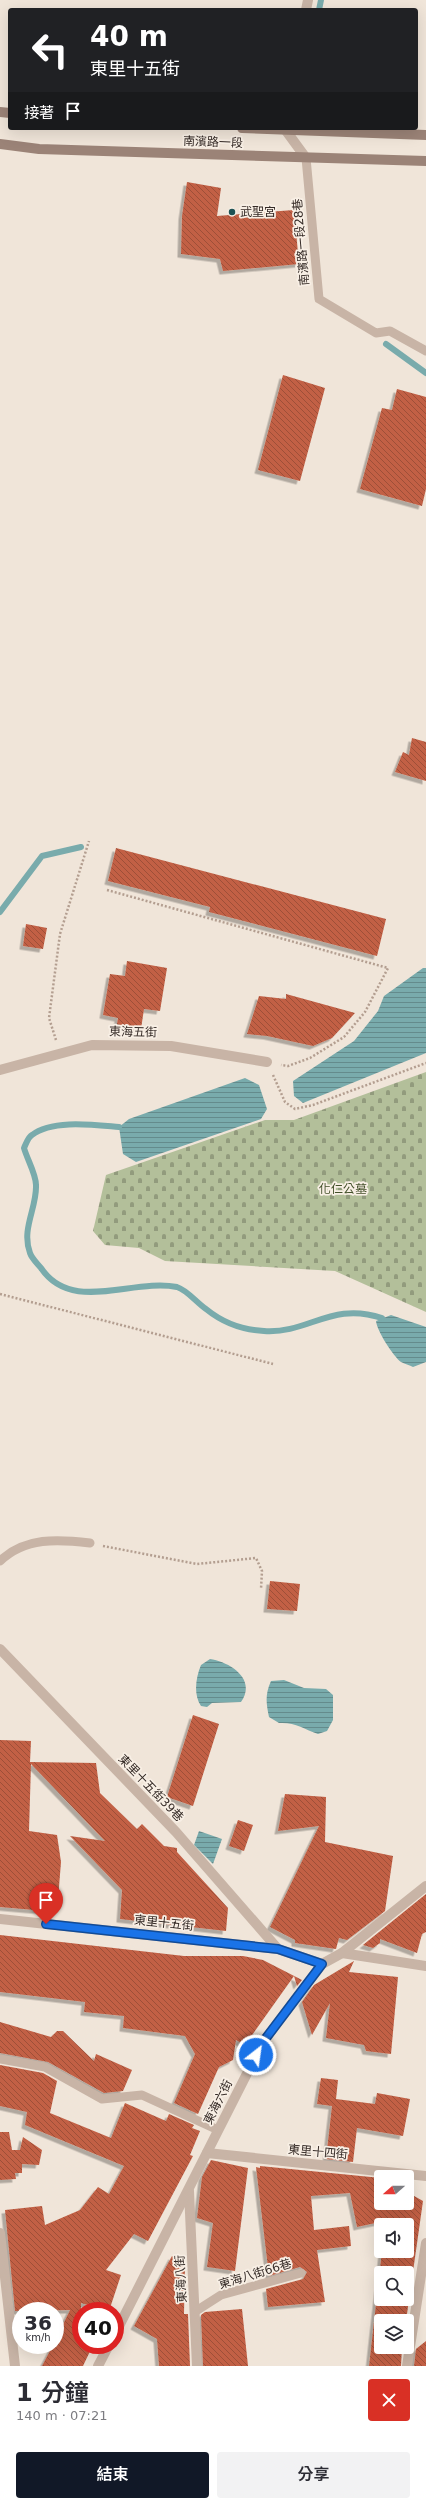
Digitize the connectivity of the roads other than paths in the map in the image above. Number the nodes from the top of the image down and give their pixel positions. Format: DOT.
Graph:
graph roads {
  1 [pos="285,130"];
  2 [pos="308,130"];
  3 [pos="426,135"];
  4 [pos="0,144"];
  5 [pos="306,158"];
  6 [pos="426,161"];
  7 [pos="426,351"];
  8 [pos="267,1062"];
  9 [pos="0,1070"];
  10 [pos="90,1543"];
  11 [pos="0,1561"];
  12 [pos="0,1649"];
  13 [pos="426,1886"];
  14 [pos="0,1919"];
  15 [pos="278,1949"];
  16 [pos="342,1952"];
  17 [pos="322,1964"];
  18 [pos="426,1966"];
  19 [pos="0,2059"];
  20 [pos="218,2130"];
  21 [pos="207,2153"];
  22 [pos="426,2176"];
  23 [pos="189,2191"];
  24 [pos="0,2233"];
  25 [pos="426,2243"];
  26 [pos="301,2273"];
  27 [pos="196,2311"];
  28 [pos="124,2317"];
  29 [pos="104,2354"];
  30 [pos="15,2366"];
  31 [pos="98,2366"];
  32 [pos="197,2366"];
  33 [pos="407,2366"];
  1 -- 5 [label="street"];
  2 -- 3 [label="main road, 南濱路一段"];
  4 -- 5 [label="main road, 南濱路一段"];
  5 -- 6 [label="main road, 南濱路一段"];
  5 -- 7 [label="lane, 南濱路一段28巷"];
  8 -- 9 [label="street, 東海五街"];
  10 -- 11 [label="lane"];
  12 -- 15 [label="street, 東里十五街39巷"];
  13 -- 16 [label="street, 東海六街"];
  14 -- 15 [label="street, 東里十五街"];
  15 -- 17 [label="street, 東里十五街"];
  16 -- 17 [label="street, 東海六街"];
  16 -- 18 [label="street"];
  17 -- 20 [label="street, 東海六街"];
  19 -- 20 [label="lane"];
  20 -- 21 [label="street, 東海六街"];
  21 -- 22 [label="street, 東里十四街"];
  21 -- 23 [label="street, 東海六街"];
  23 -- 27 [label="street, 東海八街"];
  23 -- 28 [label="street, 東海六街"];
  24 -- 30 [label="street"];
  25 -- 33 [label="street"];
  26 -- 27 [label="lane, 東海八街66巷"];
  27 -- 32 [label="street, 東海八街"];
  29 -- 31 [label="street"];
}
